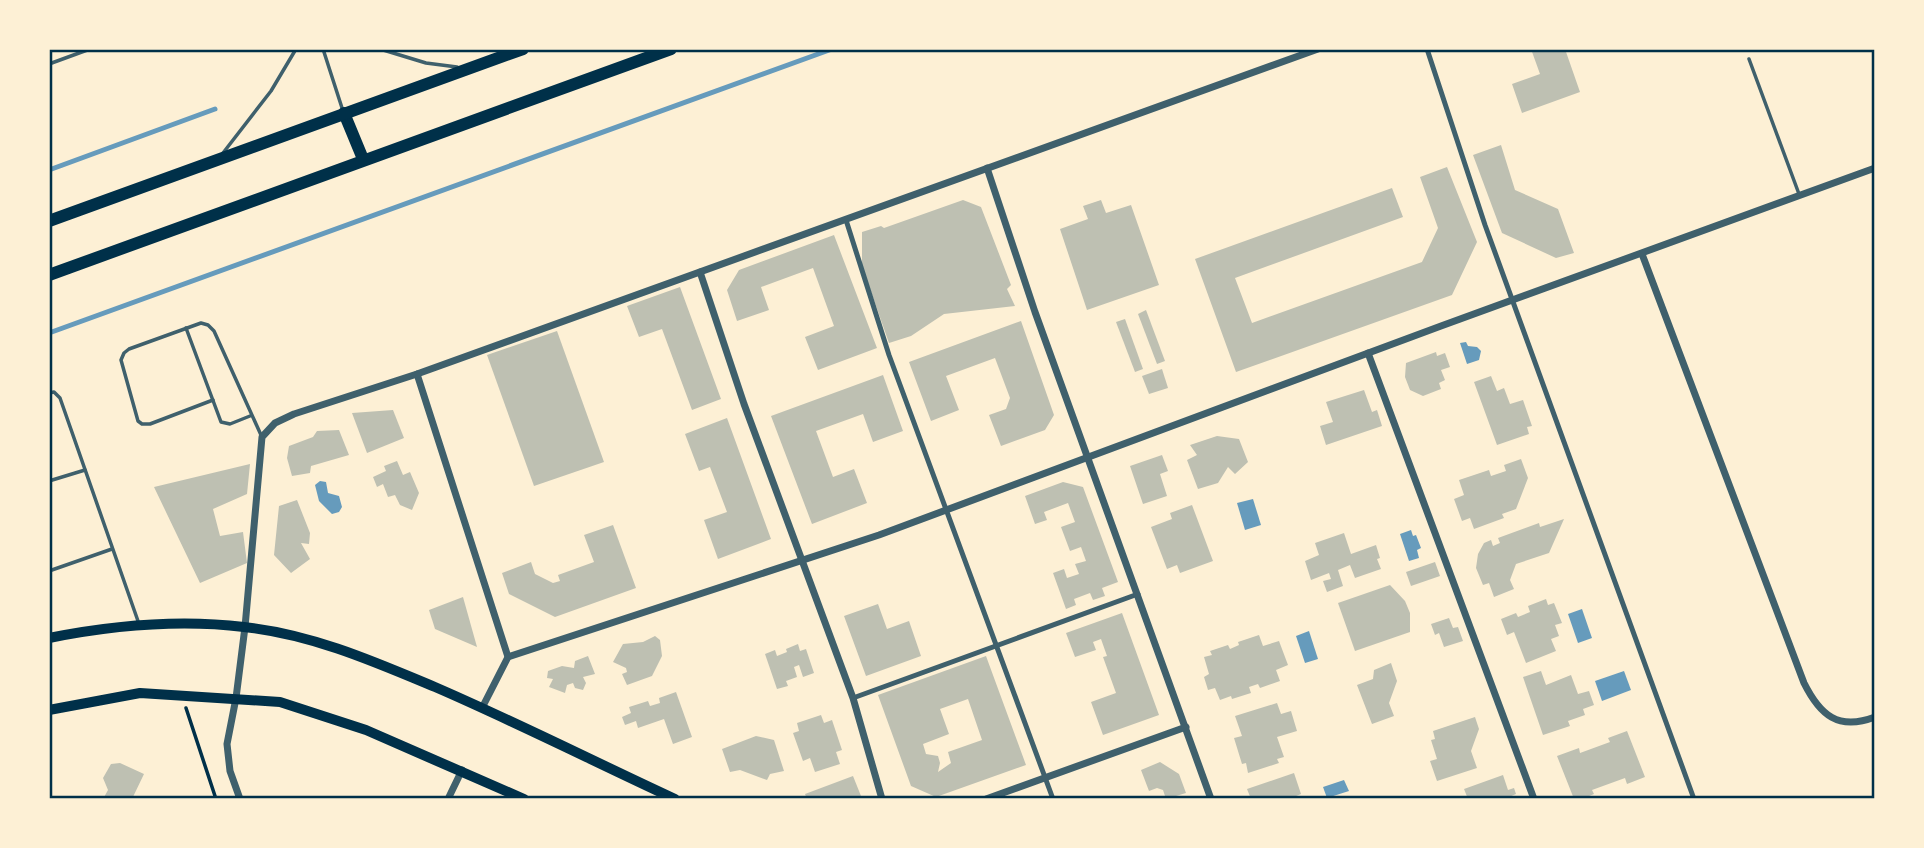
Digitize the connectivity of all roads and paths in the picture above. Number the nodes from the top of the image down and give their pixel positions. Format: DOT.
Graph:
graph roads {
  1 [pos="90,49"];
  2 [pos="296,49"];
  3 [pos="323,49"];
  4 [pos="380,49"];
  5 [pos="523,49"];
  6 [pos="671,49"];
  7 [pos="1318,49"];
  8 [pos="1427,49"];
  9 [pos="1749,59"];
  10 [pos="49,64"];
  11 [pos="466,69"];
  12 [pos="344,113"];
  13 [pos="219,158"];
  14 [pos="363,159"];
  15 [pos="987,168"];
  16 [pos="1875,168"];
  17 [pos="1800,196"];
  18 [pos="846,220"];
  19 [pos="49,221"];
  20 [pos="1642,254"];
  21 [pos="700,272"];
  22 [pos="49,275"];
  23 [pos="1513,299"];
  24 [pos="186,328"];
  25 [pos="1368,353"];
  26 [pos="417,374"];
  27 [pos="49,393"];
  28 [pos="213,400"];
  29 [pos="250,415"];
  30 [pos="262,437"];
  31 [pos="1089,457"];
  32 [pos="85,470"];
  33 [pos="49,481"];
  34 [pos="947,509"];
  35 [pos="113,549"];
  36 [pos="802,559"];
  37 [pos="49,571"];
  38 [pos="1138,594"];
  39 [pos="139,623"];
  40 [pos="245,627"];
  41 [pos="49,638"];
  42 [pos="996,646"];
  43 [pos="508,657"];
  44 [pos="236,698"];
  45 [pos="853,698"];
  46 [pos="482,708"];
  47 [pos="49,710"];
  48 [pos="1875,717"];
  49 [pos="190,724"];
  50 [pos="1186,727"];
  51 [pos="462,770"];
  52 [pos="1044,777"];
  53 [pos="216,799"];
  54 [pos="240,799"];
  55 [pos="447,799"];
  56 [pos="524,799"];
  57 [pos="675,799"];
  58 [pos="882,799"];
  59 [pos="986,799"];
  60 [pos="1052,799"];
  61 [pos="1211,799"];
  62 [pos="1534,799"];
  63 [pos="1694,799"];
  1 -- 10 [label="lane"];
  2 -- 13 [label="lane"];
  3 -- 12 [label="lane"];
  4 -- 11 [label="lane"];
  5 -- 11 [label="highway"];
  6 -- 14 [label="highway"];
  7 -- 15 [label="street"];
  8 -- 23 [label="street"];
  9 -- 17 [label="lane"];
  11 -- 12 [label="highway"];
  12 -- 13 [label="highway"];
  12 -- 14 [label="highway"];
  13 -- 19 [label="highway"];
  14 -- 22 [label="highway"];
  15 -- 18 [label="street"];
  15 -- 31 [label="street"];
  16 -- 17 [label="street"];
  17 -- 20 [label="street"];
  18 -- 21 [label="street"];
  18 -- 34 [label="street"];
  20 -- 23 [label="street"];
  20 -- 48 [label="street"];
  21 -- 26 [label="street"];
  21 -- 36 [label="street"];
  23 -- 25 [label="street"];
  23 -- 63 [label="street"];
  24 -- 28 [label="lane"];
  24 -- 28 [label="lane"];
  24 -- 29 [label="lane"];
  25 -- 31 [label="street"];
  25 -- 62 [label="street"];
  26 -- 30 [label="street"];
  26 -- 43 [label="street"];
  27 -- 32 [label="lane"];
  28 -- 29 [label="lane"];
  29 -- 30 [label="lane"];
  30 -- 40 [label="street"];
  31 -- 34 [label="street"];
  31 -- 38 [label="street"];
  32 -- 33 [label="lane"];
  32 -- 35 [label="lane"];
  34 -- 36 [label="street"];
  34 -- 42 [label="street"];
  35 -- 37 [label="lane"];
  35 -- 39 [label="lane"];
  36 -- 43 [label="street"];
  36 -- 45 [label="street"];
  38 -- 42 [label="street"];
  38 -- 50 [label="street"];
  39 -- 40 [label="main road"];
  39 -- 41 [label="main road"];
  40 -- 44 [label="street"];
  40 -- 46 [label="main road"];
  42 -- 45 [label="street"];
  42 -- 52 [label="street"];
  43 -- 46 [label="street"];
  44 -- 47 [label="main road"];
  44 -- 51 [label="main road"];
  44 -- 54 [label="street"];
  45 -- 58 [label="street"];
  46 -- 57 [label="main road"];
  49 -- 53 [label="path"];
  50 -- 52 [label="street"];
  50 -- 61 [label="street"];
  51 -- 55 [label="street"];
  51 -- 56 [label="main road"];
  52 -- 59 [label="street"];
  52 -- 60 [label="street"];
}
